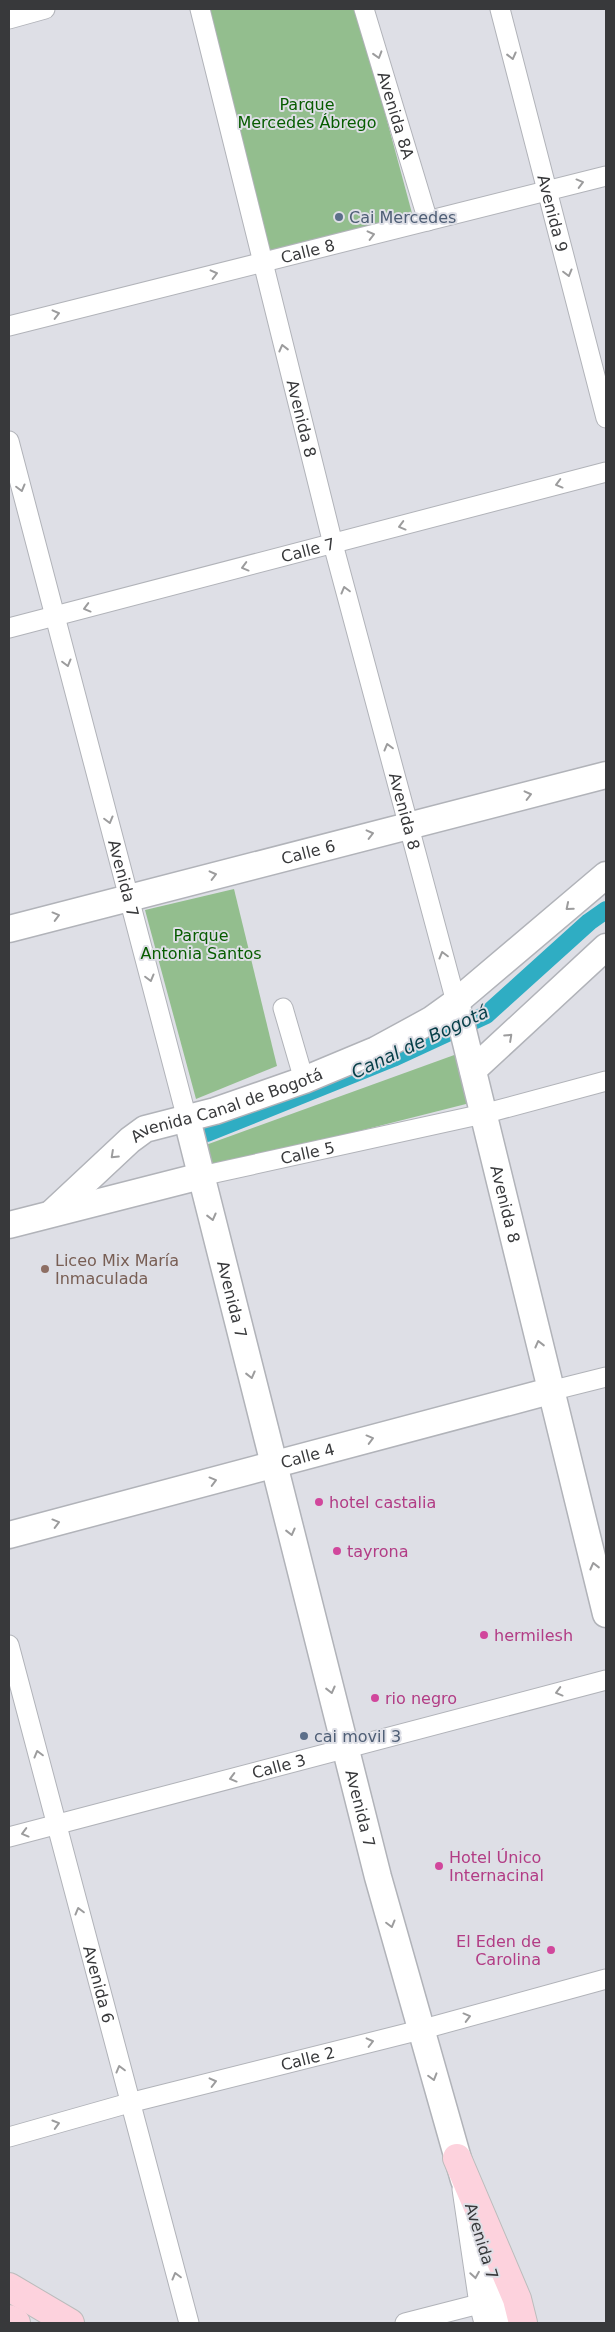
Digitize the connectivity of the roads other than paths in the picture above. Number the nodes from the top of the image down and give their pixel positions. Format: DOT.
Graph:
graph roads {
  1 [pos="45,9"];
  2 [pos="200,9"];
  3 [pos="364,9"];
  4 [pos="500,9"];
  5 [pos="9,19"];
  6 [pos="606,176"];
  7 [pos="547,192"];
  8 [pos="428,221"];
  9 [pos="262,262"];
  10 [pos="9,326"];
  11 [pos="606,418"];
  12 [pos="9,441"];
  13 [pos="606,472"];
  14 [pos="333,544"];
  15 [pos="54,616"];
  16 [pos="9,628"];
  17 [pos="606,775"];
  18 [pos="408,824"];
  19 [pos="606,876"];
  20 [pos="129,896"];
  21 [pos="9,929"];
  22 [pos="606,948"];
  23 [pos="283,1008"];
  24 [pos="460,1020"];
  25 [pos="473,1070"];
  26 [pos="304,1080"];
  27 [pos="606,1081"];
  28 [pos="483,1114"];
  29 [pos="187,1119"];
  30 [pos="201,1176"];
  31 [pos="54,1212"];
  32 [pos="9,1225"];
  33 [pos="606,1378"];
  34 [pos="550,1391"];
  35 [pos="274,1464"];
  36 [pos="9,1535"];
  37 [pos="606,1614"];
  38 [pos="9,1645"];
  39 [pos="606,1680"];
  40 [pos="346,1748"];
  41 [pos="56,1824"];
  42 [pos="9,1837"];
  43 [pos="606,1979"];
  44 [pos="420,2030"];
  45 [pos="129,2103"];
  46 [pos="9,2137"];
  47 [pos="457,2158"];
  48 [pos="9,2286"];
  49 [pos="479,2304"];
  50 [pos="9,2319"];
  51 [pos="16,2323"];
  52 [pos="70,2323"];
  53 [pos="189,2323"];
  54 [pos="404,2323"];
  55 [pos="484,2323"];
  56 [pos="506,2323"];
  57 [pos="523,2323"];
  1 -- 5 [label="street"];
  2 -- 9 [label="street, Avenida 8"];
  3 -- 8 [label="street, Avenida 8A, one-way"];
  4 -- 7 [label="street, Avenida 9, one-way"];
  7 -- 6 [label="street, Calle 8, one-way"];
  7 -- 8 [label="street, Calle 8"];
  7 -- 11 [label="street, Avenida 9, one-way"];
  9 -- 8 [label="street, Calle 8, one-way"];
  10 -- 9 [label="street, Calle 8, one-way"];
  14 -- 9 [label="street, Avenida 8, one-way"];
  12 -- 15 [label="street, Avenida 7, one-way"];
  13 -- 14 [label="street, Calle 7, one-way"];
  14 -- 15 [label="street, Calle 7, one-way"];
  18 -- 14 [label="street, Avenida 8, one-way"];
  15 -- 16 [label="street, Calle 7"];
  15 -- 20 [label="street, Avenida 7, one-way"];
  18 -- 17 [label="main road, Calle 6, one-way"];
  20 -- 18 [label="main road, Calle 6, one-way"];
  24 -- 18 [label="street, Avenida 8, one-way"];
  19 -- 24 [label="main road, Avenida Canal de Bogotá, one-way"];
  21 -- 20 [label="main road, Calle 6, one-way"];
  20 -- 29 [label="street, Avenida 7, one-way"];
  25 -- 22 [label="main road, one-way"];
  23 -- 26 [label="street"];
  24 -- 25 [label="main road, Avenida 8"];
  24 -- 26 [label="main road, Avenida Canal de Bogotá"];
  25 -- 28 [label="main road, Avenida 8"];
  26 -- 29 [label="main road, Avenida Canal de Bogotá"];
  27 -- 28 [label="street, Calle 5"];
  28 -- 30 [label="street, Calle 5"];
  34 -- 28 [label="main road, Avenida 8, one-way"];
  29 -- 30 [label="main road, Avenida 7"];
  29 -- 31 [label="main road, Avenida Canal de Bogotá, one-way"];
  30 -- 31 [label="main road, Calle 5"];
  30 -- 35 [label="main road, Avenida 7, one-way"];
  31 -- 32 [label="main road, Calle 5"];
  33 -- 34 [label="street, Calle 4"];
  35 -- 34 [label="main road, Calle 4, one-way"];
  37 -- 34 [label="main road, Avenida 8, one-way"];
  36 -- 35 [label="main road, Calle 4, one-way"];
  35 -- 40 [label="main road, Avenida 7, one-way"];
  41 -- 38 [label="street, Avenida 6, one-way"];
  39 -- 40 [label="street, Calle 3, one-way"];
  40 -- 41 [label="street, Calle 3, one-way"];
  40 -- 44 [label="main road, Avenida 7, one-way"];
  41 -- 42 [label="street, Calle 3, one-way"];
  45 -- 41 [label="street, Avenida 6, one-way"];
  44 -- 43 [label="street, Calle 2, one-way"];
  45 -- 44 [label="street, Calle 2, one-way"];
  44 -- 47 [label="main road, Avenida 7, one-way"];
  46 -- 45 [label="street, Calle 2, one-way"];
  53 -- 45 [label="street, Avenida 6, one-way"];
  47 -- 49 [label="street, Avenida 7, one-way"];
  47 -- 56 [label="main road, Avenida 7"];
  47 -- 57 [label="main road"];
  48 -- 52 [label="main road"];
  49 -- 54 [label="street"];
  49 -- 55 [label="street, Avenida 7"];
  50 -- 51 [label="main road"];
}
